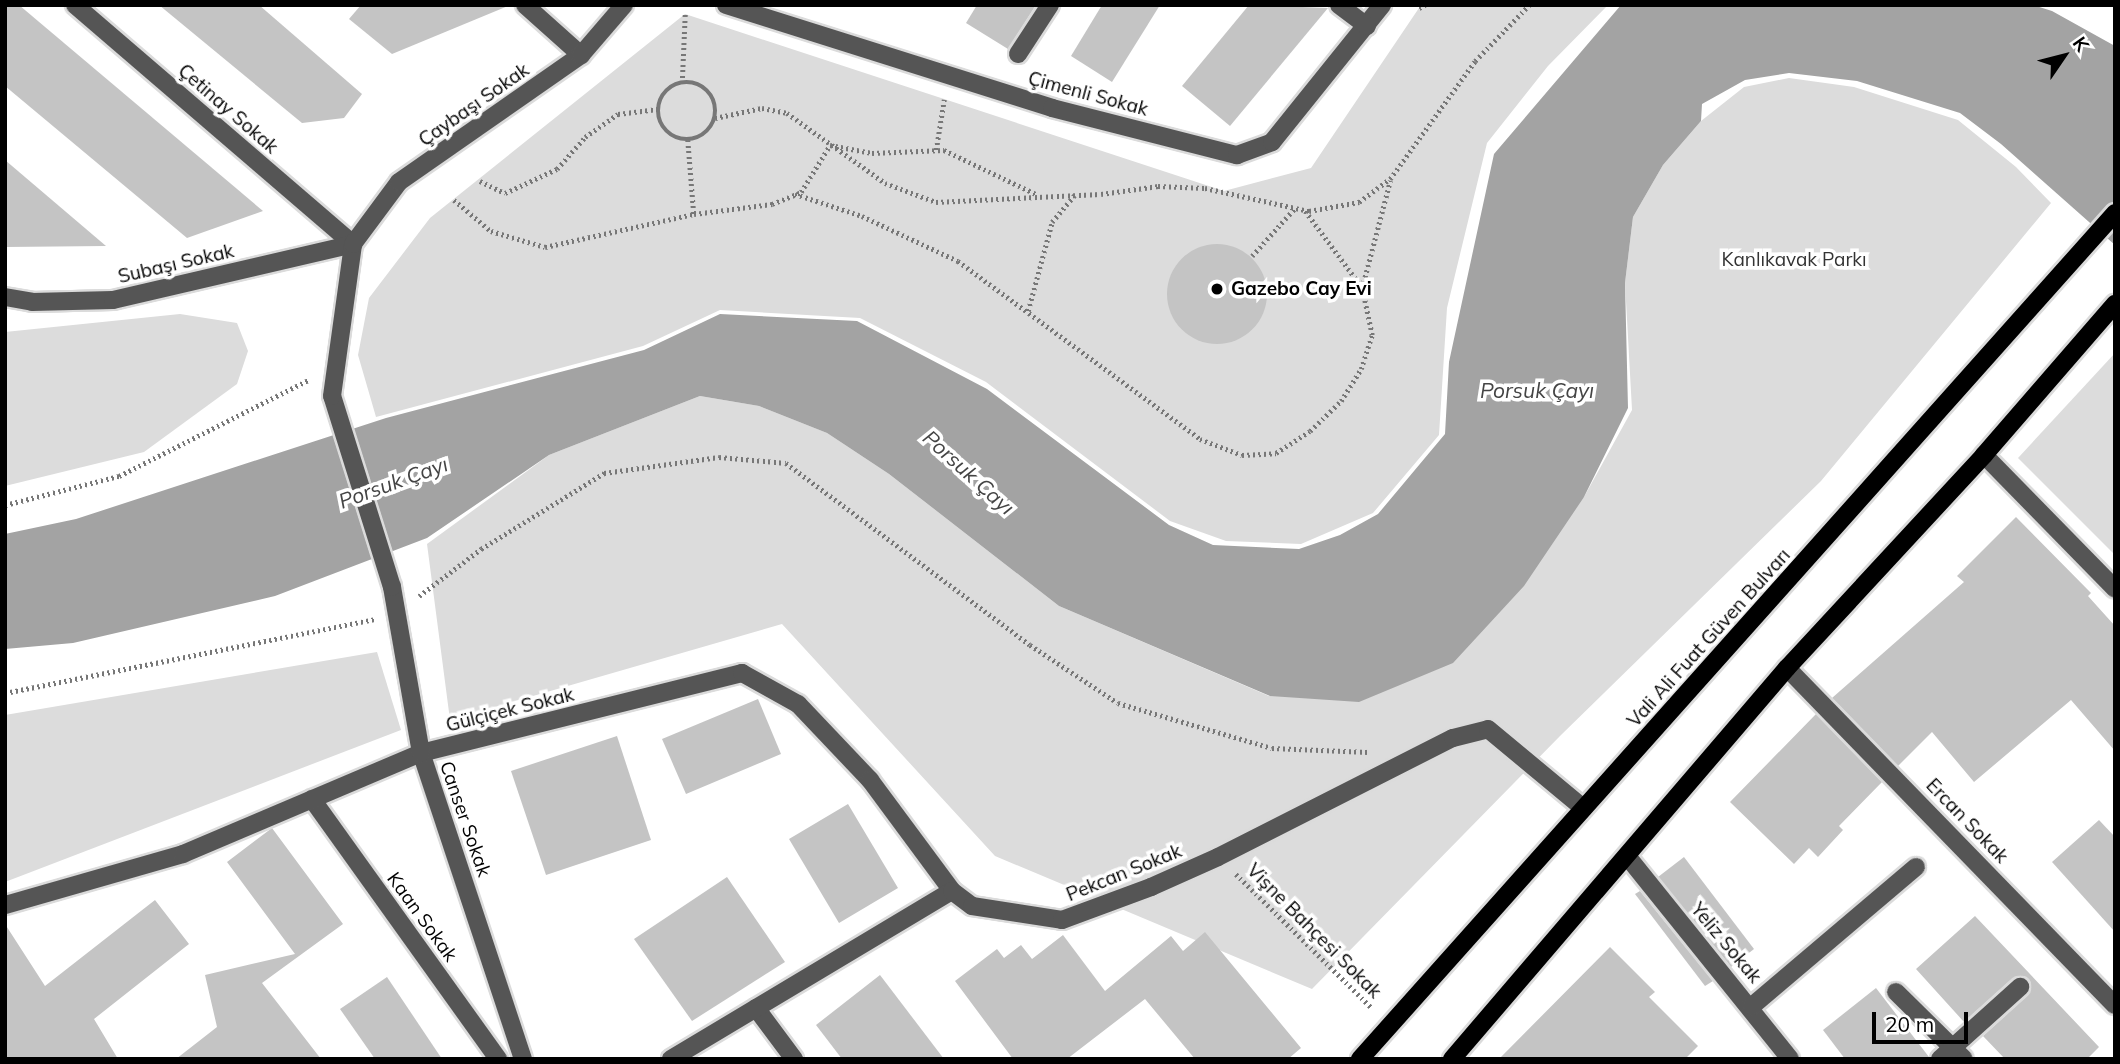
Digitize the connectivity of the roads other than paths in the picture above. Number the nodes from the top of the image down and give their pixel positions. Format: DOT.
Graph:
graph roads {
  1 [pos="75,5"];
  2 [pos="525,5"];
  3 [pos="624,5"];
  4 [pos="726,5"];
  5 [pos="1050,5"];
  6 [pos="1339,5"];
  7 [pos="1381,5"];
  8 [pos="1367,26"];
  9 [pos="1018,54"];
  10 [pos="581,55"];
  11 [pos="2115,213"];
  12 [pos="354,244"];
  13 [pos="5,297"];
  14 [pos="2115,304"];
  15 [pos="1984,455"];
  16 [pos="2115,589"];
  17 [pos="1787,668"];
  18 [pos="421,754"];
  19 [pos="312,799"];
  20 [pos="1583,808"];
  21 [pos="1627,856"];
  22 [pos="1916,867"];
  23 [pos="952,891"];
  24 [pos="5,905"];
  25 [pos="2020,987"];
  26 [pos="1896,992"];
  27 [pos="2115,1005"];
  28 [pos="1752,1006"];
  29 [pos="756,1009"];
  30 [pos="1952,1055"];
  31 [pos="498,1059"];
  32 [pos="523,1059"];
  33 [pos="670,1059"];
  34 [pos="794,1059"];
  35 [pos="1360,1059"];
  36 [pos="1452,1059"];
  37 [pos="1790,1059"];
  1 -- 12 [label="street, Çetinay Sokak"];
  2 -- 10 [label="street"];
  3 -- 10 [label="street, Çaybaşı Sokak"];
  4 -- 8 [label="street, Çimenli Sokak"];
  5 -- 9 [label="street"];
  6 -- 8 [label="street"];
  7 -- 8 [label="street, Çimenli Sokak"];
  10 -- 12 [label="street, Çaybaşı Sokak"];
  11 -- 20 [label="main road, Vali Ali Fuat Güven Bulvarı"];
  12 -- 13 [label="street, Subaşı Sokak"];
  12 -- 18 [label="street, Canser Sokak"];
  14 -- 15 [label="main road"];
  15 -- 16 [label="street"];
  15 -- 17 [label="main road"];
  17 -- 21 [label="main road"];
  17 -- 27 [label="street, Ercan Sokak"];
  18 -- 19 [label="street, Gülçiçek Sokak"];
  18 -- 23 [label="street, Gülçiçek Sokak"];
  18 -- 32 [label="street, Canser Sokak"];
  19 -- 24 [label="street, Gülçiçek Sokak"];
  19 -- 31 [label="street, Kaan Sokak"];
  20 -- 23 [label="street, Pekcan Sokak"];
  20 -- 35 [label="main road, Vali Ali Fuat Güven Bulvarı"];
  21 -- 28 [label="street, Yeliz Sokak"];
  21 -- 36 [label="main road"];
  22 -- 28 [label="street"];
  23 -- 29 [label="street"];
  25 -- 30 [label="street"];
  26 -- 30 [label="street"];
  28 -- 37 [label="street, Yeliz Sokak"];
  29 -- 33 [label="street"];
  29 -- 34 [label="street"];
}
